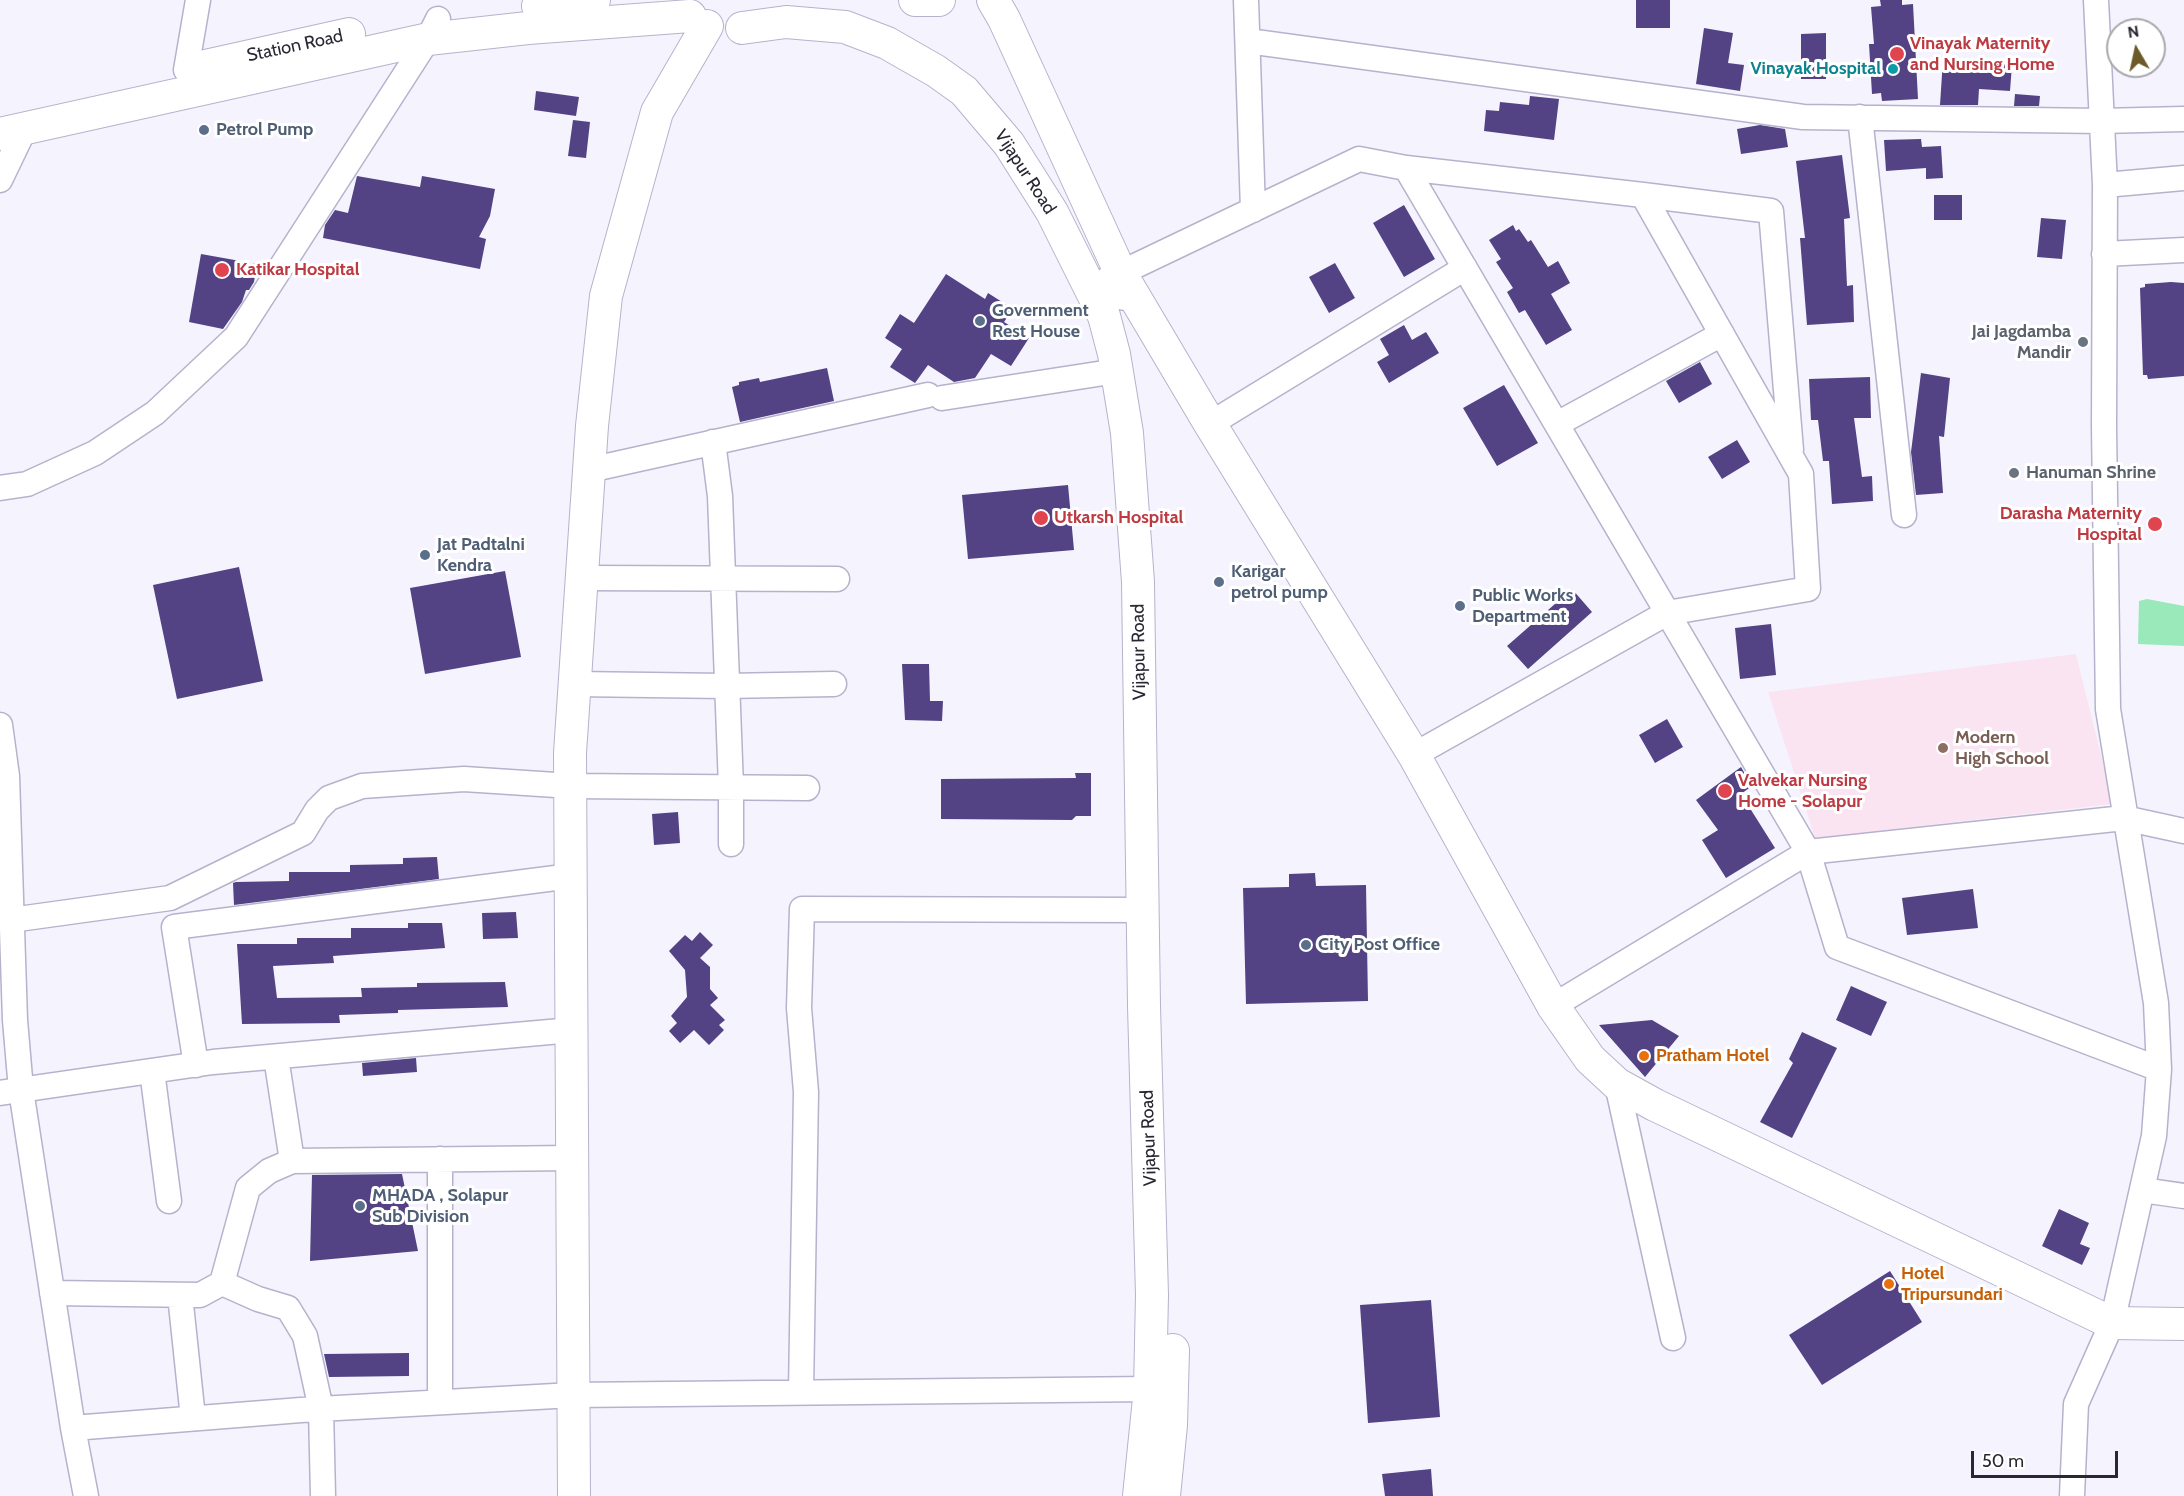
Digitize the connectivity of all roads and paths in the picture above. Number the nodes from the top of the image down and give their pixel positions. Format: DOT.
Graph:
graph roads {
  1 [pos="198,0"];
  2 [pos="594,0"];
  3 [pos="807,0"];
  4 [pos="915,0"];
  5 [pos="939,0"];
  6 [pos="993,0"];
  7 [pos="1246,0"];
  8 [pos="2096,0"];
  9 [pos="776,5"];
  10 [pos="691,14"];
  11 [pos="742,28"];
  12 [pos="433,29"];
  13 [pos="1248,41"];
  14 [pos="186,70"];
  15 [pos="1860,117"];
  16 [pos="2184,119"];
  17 [pos="2101,121"];
  18 [pos="8,126"];
  19 [pos="1406,168"];
  20 [pos="2184,178"];
  21 [pos="0,180"];
  22 [pos="2105,184"];
  23 [pos="1643,195"];
  24 [pos="1253,210"];
  25 [pos="2184,250"];
  26 [pos="2104,254"];
  27 [pos="1465,268"];
  28 [pos="1121,274"];
  29 [pos="1090,287"];
  30 [pos="1722,334"];
  31 [pos="1117,371"];
  32 [pos="1210,424"];
  33 [pos="1557,424"];
  34 [pos="713,442"];
  35 [pos="1792,458"];
  36 [pos="588,470"];
  37 [pos="0,488"];
  38 [pos="1904,515"];
  39 [pos="582,578"];
  40 [pos="837,579"];
  41 [pos="723,580"];
  42 [pos="1667,613"];
  43 [pos="574,684"];
  44 [pos="834,684"];
  45 [pos="725,686"];
  46 [pos="0,725"];
  47 [pos="1414,755"];
  48 [pos="4,776"];
  49 [pos="571,786"];
  50 [pos="731,787"];
  51 [pos="807,788"];
  52 [pos="2124,818"];
  53 [pos="2184,831"];
  54 [pos="730,844"];
  55 [pos="1808,852"];
  56 [pos="5,861"];
  57 [pos="571,876"];
  58 [pos="7,905"];
  59 [pos="1142,910"];
  60 [pos="1553,1006"];
  61 [pos="7,1020"];
  62 [pos="572,1030"];
  63 [pos="276,1057"];
  64 [pos="196,1065"];
  65 [pos="2159,1069"];
  66 [pos="152,1071"];
  67 [pos="1617,1084"];
  68 [pos="10,1091"];
  69 [pos="572,1158"];
  70 [pos="440,1159"];
  71 [pos="292,1161"];
  72 [pos="2142,1190"];
  73 [pos="2184,1196"];
  74 [pos="169,1202"];
  75 [pos="222,1283"];
  76 [pos="52,1293"];
  77 [pos="180,1295"];
  78 [pos="2112,1323"];
  79 [pos="2184,1324"];
  80 [pos="1673,1338"];
  81 [pos="1150,1389"];
  82 [pos="801,1392"];
  83 [pos="573,1395"];
  84 [pos="440,1402"];
  85 [pos="321,1409"];
  86 [pos="194,1418"];
  87 [pos="73,1428"];
  88 [pos="86,1496"];
  89 [pos="323,1496"];
  90 [pos="574,1496"];
  91 [pos="1139,1496"];
  92 [pos="1164,1496"];
  93 [pos="2072,1496"];
  1 -- 14 [label="street"];
  2 -- 12 [label="main road, Station Road"];
  3 -- 9 [label="main road"];
  4 -- 5 [label="main road"];
  6 -- 28 [label="main road, Vijapur Road"];
  7 -- 13 [label="street"];
  8 -- 17 [label="street"];
  9 -- 11 [label="main road"];
  10 -- 11 [label="main road, Vijapur Road"];
  10 -- 12 [label="main road, Vijapur Road"];
  10 -- 36 [label="main road"];
  11 -- 29 [label="main road, Vijapur Road"];
  12 -- 14 [label="main road, Station Road"];
  12 -- 18 [label="main road"];
  12 -- 37 [label="street"];
  13 -- 15 [label="street"];
  13 -- 24 [label="street"];
  14 -- 18 [label="main road, Station Road"];
  15 -- 17 [label="street"];
  15 -- 38 [label="street"];
  16 -- 17 [label="street"];
  17 -- 22 [label="street"];
  18 -- 21 [label="street"];
  19 -- 23 [label="street"];
  19 -- 24 [label="street"];
  19 -- 27 [label="street"];
  20 -- 22 [label="street"];
  22 -- 26 [label="street"];
  23 -- 30 [label="street"];
  23 -- 35 [label="street"];
  24 -- 28 [label="street"];
  25 -- 26 [label="street"];
  26 -- 52 [label="street"];
  27 -- 32 [label="street"];
  27 -- 33 [label="street"];
  28 -- 29 [label="street"];
  28 -- 32 [label="main road"];
  28 -- 92 [label="main road, Vijapur Road"];
  29 -- 31 [label="main road, Vijapur Road"];
  30 -- 33 [label="street"];
  30 -- 35 [label="street"];
  31 -- 34 [label="street"];
  31 -- 59 [label="main road, Vijapur Road"];
  32 -- 47 [label="main road"];
  33 -- 42 [label="street"];
  34 -- 36 [label="street"];
  34 -- 41 [label="street"];
  35 -- 42 [label="street"];
  36 -- 39 [label="main road"];
  39 -- 41 [label="street"];
  39 -- 43 [label="main road"];
  40 -- 41 [label="street"];
  41 -- 45 [label="street"];
  42 -- 47 [label="street"];
  42 -- 55 [label="street"];
  43 -- 45 [label="street"];
  43 -- 49 [label="main road"];
  44 -- 45 [label="street"];
  45 -- 50 [label="street"];
  46 -- 48 [label="street"];
  47 -- 60 [label="main road"];
  48 -- 56 [label="street"];
  49 -- 50 [label="street"];
  49 -- 57 [label="main road"];
  49 -- 58 [label="street"];
  50 -- 51 [label="street"];
  50 -- 54 [label="street"];
  52 -- 53 [label="street"];
  52 -- 55 [label="street"];
  52 -- 65 [label="street"];
  55 -- 60 [label="street"];
  55 -- 65 [label="street"];
  56 -- 58 [label="street"];
  57 -- 62 [label="main road"];
  57 -- 64 [label="street"];
  58 -- 61 [label="street"];
  59 -- 81 [label="main road, Vijapur Road"];
  59 -- 82 [label="street"];
  60 -- 67 [label="main road"];
  61 -- 68 [label="street"];
  62 -- 63 [label="street"];
  62 -- 69 [label="main road"];
  63 -- 64 [label="street"];
  63 -- 71 [label="street"];
  64 -- 66 [label="street"];
  65 -- 72 [label="street"];
  66 -- 68 [label="street"];
  66 -- 74 [label="street"];
  67 -- 78 [label="main road"];
  67 -- 80 [label="street"];
  68 -- 76 [label="street"];
  69 -- 70 [label="street"];
  69 -- 83 [label="main road"];
  70 -- 71 [label="street"];
  70 -- 84 [label="street"];
  71 -- 75 [label="street"];
  72 -- 73 [label="street"];
  72 -- 78 [label="street"];
  75 -- 77 [label="street"];
  75 -- 85 [label="street"];
  76 -- 77 [label="street"];
  76 -- 87 [label="street"];
  77 -- 86 [label="street"];
  78 -- 79 [label="main road"];
  78 -- 93 [label="street"];
  81 -- 82 [label="street"];
  81 -- 91 [label="main road, Vijapur Road"];
  82 -- 83 [label="street"];
  83 -- 84 [label="street"];
  83 -- 90 [label="main road"];
  84 -- 85 [label="street"];
  85 -- 86 [label="street"];
  85 -- 89 [label="street"];
  86 -- 87 [label="street"];
  87 -- 88 [label="street"];
}
